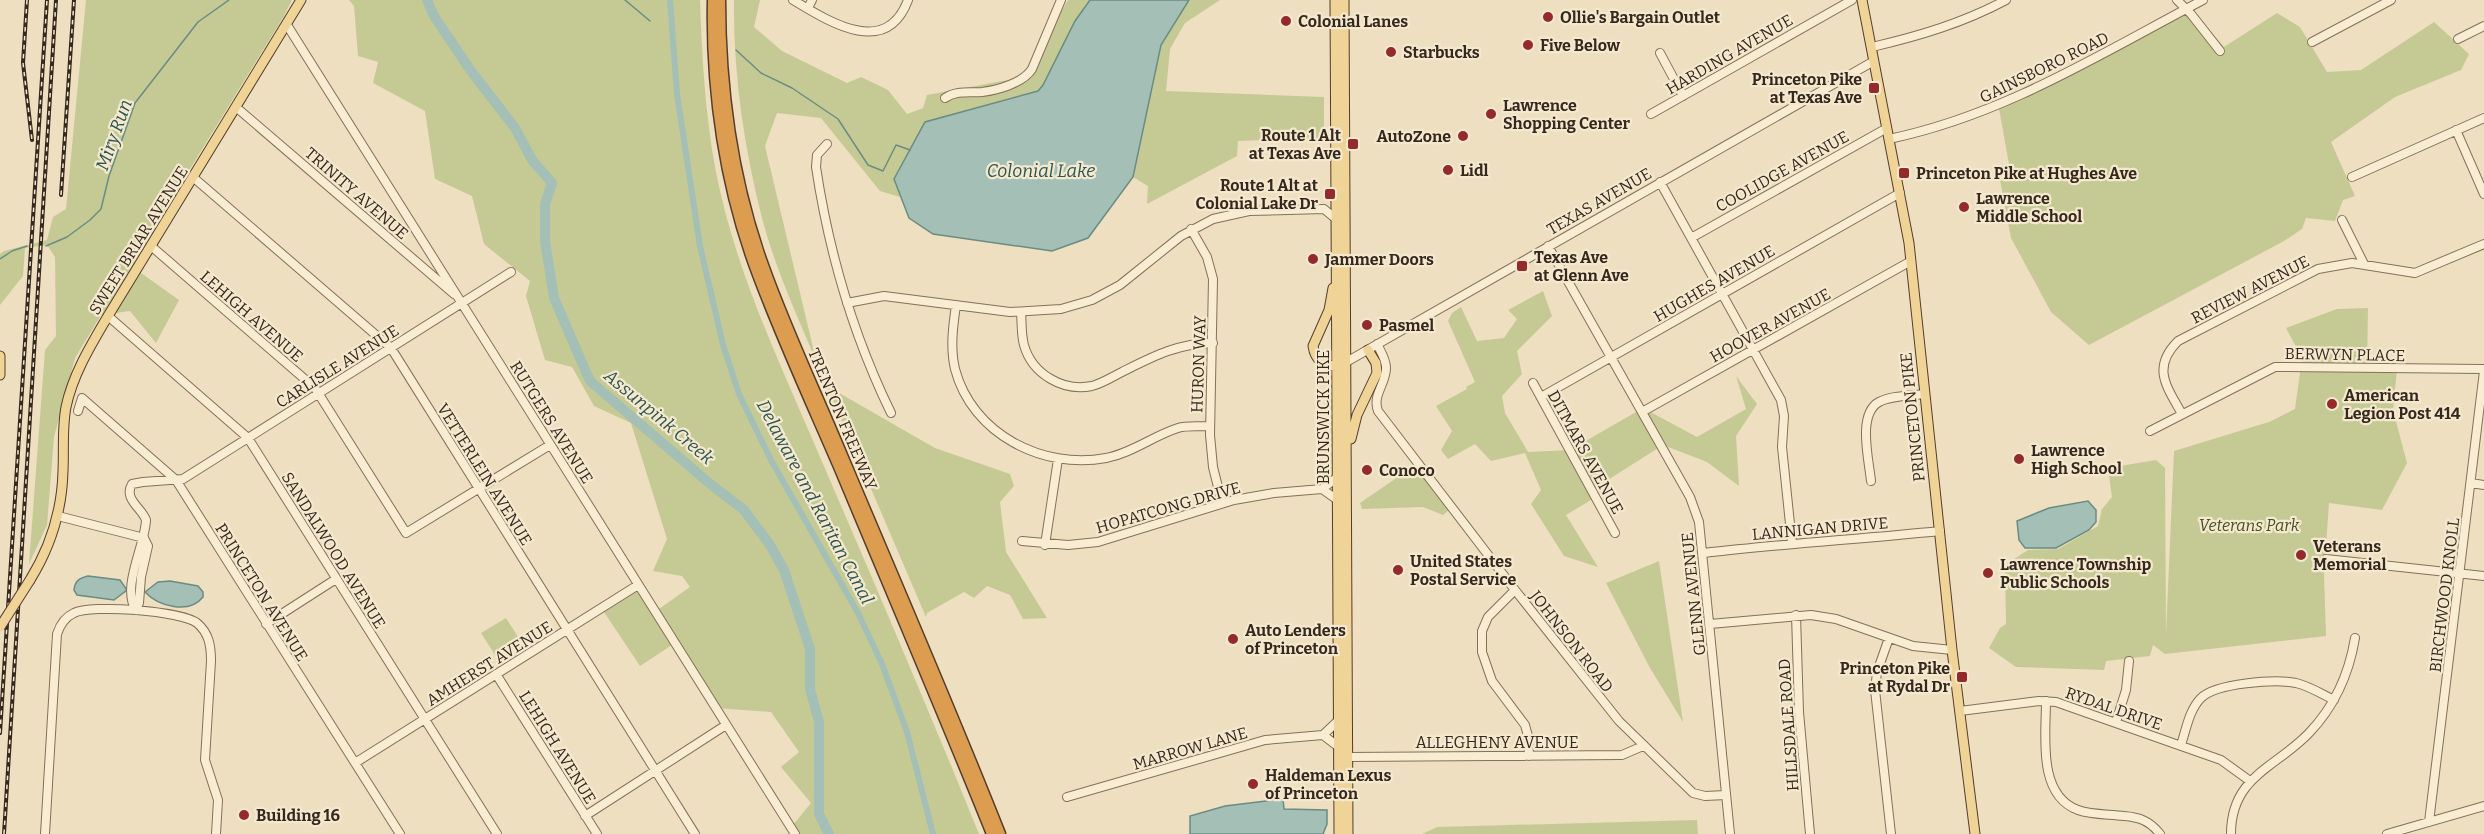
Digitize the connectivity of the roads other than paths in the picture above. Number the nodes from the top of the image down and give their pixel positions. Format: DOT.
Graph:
graph roads {
  1 [pos="301,0"];
  2 [pos="713,0"];
  3 [pos="720,0"];
  4 [pos="793,0"];
  5 [pos="812,0"];
  6 [pos="908,0"];
  7 [pos="1061,0"];
  8 [pos="1335,0"];
  9 [pos="1344,0"];
  10 [pos="1852,0"];
  11 [pos="1862,0"];
  12 [pos="2006,0"];
  13 [pos="2177,0"];
  14 [pos="2203,0"];
  15 [pos="2391,0"];
  16 [pos="808,8"];
  17 [pos="2186,9"];
  18 [pos="287,25"];
  19 [pos="2484,26"];
  20 [pos="2458,39"];
  21 [pos="2312,42"];
  22 [pos="1872,47"];
  23 [pos="2220,51"];
  24 [pos="1660,53"];
  25 [pos="1874,61"];
  26 [pos="1683,96"];
  27 [pos="945,98"];
  28 [pos="237,108"];
  29 [pos="1651,114"];
  30 [pos="2484,118"];
  31 [pos="1887,128"];
  32 [pos="2456,130"];
  33 [pos="1889,139"];
  34 [pos="827,144"];
  35 [pos="2352,177"];
  36 [pos="194,178"];
  37 [pos="1660,182"];
  38 [pos="1900,193"];
  39 [pos="2484,194"];
  40 [pos="1336,197"];
  41 [pos="1324,209"];
  42 [pos="1336,219"];
  43 [pos="2342,220"];
  44 [pos="1191,229"];
  45 [pos="1691,238"];
  46 [pos="2484,244"];
  47 [pos="151,246"];
  48 [pos="1548,246"];
  49 [pos="1337,256"];
  50 [pos="1911,261"];
  51 [pos="2364,264"];
  52 [pos="511,272"];
  53 [pos="1722,294"];
  54 [pos="461,301"];
  55 [pos="847,303"];
  56 [pos="956,305"];
  57 [pos="1021,313"];
  58 [pos="108,316"];
  59 [pos="1213,343"];
  60 [pos="1377,344"];
  61 [pos="391,348"];
  62 [pos="1368,350"];
  63 [pos="1754,350"];
  64 [pos="0,356"];
  65 [pos="1611,357"];
  66 [pos="1342,364"];
  67 [pos="2484,370"];
  68 [pos="0,375"];
  69 [pos="1533,383"];
  70 [pos="320,393"];
  71 [pos="1925,394"];
  72 [pos="2483,394"];
  73 [pos="1541,397"];
  74 [pos="78,411"];
  75 [pos="1642,412"];
  76 [pos="891,413"];
  77 [pos="2182,414"];
  78 [pos="1210,426"];
  79 [pos="2153,430"];
  80 [pos="248,438"];
  81 [pos="550,445"];
  82 [pos="1058,459"];
  83 [pos="1347,466"];
  84 [pos="1339,476"];
  85 [pos="176,480"];
  86 [pos="1871,482"];
  87 [pos="2471,483"];
  88 [pos="2484,485"];
  89 [pos="479,489"];
  90 [pos="1322,489"];
  91 [pos="1339,501"];
  92 [pos="1222,503"];
  93 [pos="58,516"];
  94 [pos="1940,531"];
  95 [pos="1615,533"];
  96 [pos="144,538"];
  97 [pos="1022,541"];
  98 [pos="1792,543"];
  99 [pos="1045,545"];
  100 [pos="1704,553"];
  101 [pos="2326,559"];
  102 [pos="2460,573"];
  103 [pos="2484,576"];
  104 [pos="336,579"];
  105 [pos="638,585"];
  106 [pos="1515,590"];
  107 [pos="136,610"];
  108 [pos="1796,615"];
  109 [pos="266,624"];
  110 [pos="1710,624"];
  111 [pos="0,627"];
  112 [pos="567,630"];
  113 [pos="1889,638"];
  114 [pos="2355,638"];
  115 [pos="1952,650"];
  116 [pos="2129,662"];
  117 [pos="496,674"];
  118 [pos="2334,700"];
  119 [pos="2046,701"];
  120 [pos="1960,711"];
  121 [pos="425,719"];
  122 [pos="1340,719"];
  123 [pos="2116,722"];
  124 [pos="726,725"];
  125 [pos="1323,735"];
  126 [pos="1643,746"];
  127 [pos="2181,746"];
  128 [pos="1340,748"];
  129 [pos="1529,756"];
  130 [pos="1348,757"];
  131 [pos="355,763"];
  132 [pos="656,771"];
  133 [pos="2250,781"];
  134 [pos="1726,795"];
  135 [pos="1067,797"];
  136 [pos="2484,806"];
  137 [pos="585,816"];
  138 [pos="2429,822"];
  139 [pos="45,834"];
  140 [pos="216,834"];
  141 [pos="400,834"];
  142 [pos="497,834"];
  143 [pos="597,834"];
  144 [pos="695,834"];
  145 [pos="795,834"];
  146 [pos="992,834"];
  147 [pos="1000,834"];
  148 [pos="1339,834"];
  149 [pos="1348,834"];
  150 [pos="1730,834"];
  151 [pos="1810,834"];
  152 [pos="1891,834"];
  153 [pos="1975,834"];
  154 [pos="2160,834"];
  155 [pos="2231,834"];
  156 [pos="2387,834"];
  1 -- 18 [label="main road, SWEET BRIAR AVENUE"];
  2 -- 146 [label="highway, TRENTON FREEWAY"];
  3 -- 147 [label="highway, TRENTON FREEWAY"];
  4 -- 16 [label="street"];
  5 -- 16 [label="street"];
  6 -- 16 [label="street"];
  7 -- 27 [label="street"];
  8 -- 40 [label="main road, BRUNSWICK PIKE"];
  9 -- 66 [label="main road, BRUNSWICK PIKE"];
  10 -- 26 [label="street, HARDING AVENUE"];
  11 -- 22 [label="main road, PRINCETON PIKE"];
  12 -- 22 [label="street"];
  13 -- 17 [label="street"];
  14 -- 17 [label="street, GAINSBORO ROAD"];
  15 -- 21 [label="street"];
  17 -- 23 [label="street"];
  17 -- 33 [label="street, GAINSBORO ROAD"];
  18 -- 28 [label="main road, SWEET BRIAR AVENUE"];
  18 -- 54 [label="street, RUTGERS AVENUE"];
  19 -- 20 [label="street"];
  22 -- 25 [label="main road, PRINCETON PIKE"];
  24 -- 26 [label="street"];
  25 -- 31 [label="main road, PRINCETON PIKE"];
  25 -- 37 [label="street, TEXAS AVENUE"];
  26 -- 29 [label="street, HARDING AVENUE"];
  28 -- 36 [label="main road, SWEET BRIAR AVENUE"];
  28 -- 54 [label="street, TRINITY AVENUE"];
  30 -- 32 [label="street"];
  31 -- 33 [label="main road, PRINCETON PIKE"];
  31 -- 45 [label="street, COOLIDGE AVENUE"];
  32 -- 35 [label="street"];
  32 -- 39 [label="street"];
  33 -- 38 [label="main road, PRINCETON PIKE"];
  34 -- 55 [label="street"];
  36 -- 47 [label="main road, SWEET BRIAR AVENUE"];
  36 -- 61 [label="street, VETTERLEIN AVENUE"];
  37 -- 45 [label="street"];
  37 -- 48 [label="street, TEXAS AVENUE"];
  38 -- 50 [label="main road, PRINCETON PIKE"];
  38 -- 53 [label="street, HUGHES AVENUE"];
  40 -- 41 [label="street"];
  40 -- 42 [label="main road, BRUNSWICK PIKE"];
  41 -- 42 [label="street"];
  41 -- 44 [label="street"];
  42 -- 49 [label="main road, BRUNSWICK PIKE"];
  43 -- 51 [label="street"];
  44 -- 57 [label="street"];
  44 -- 59 [label="street, HURON WAY"];
  45 -- 53 [label="street"];
  46 -- 51 [label="street, REVIEW AVENUE"];
  47 -- 58 [label="main road, SWEET BRIAR AVENUE"];
  47 -- 70 [label="street, LEHIGH AVENUE"];
  48 -- 60 [label="street, TEXAS AVENUE"];
  48 -- 65 [label="street, GLENN AVENUE"];
  49 -- 66 [label="main road, BRUNSWICK PIKE"];
  49 -- 66 [label="main road"];
  50 -- 63 [label="street, HOOVER AVENUE"];
  50 -- 71 [label="main road, PRINCETON PIKE"];
  51 -- 77 [label="street, REVIEW AVENUE"];
  52 -- 54 [label="street, CARLISLE AVENUE"];
  53 -- 63 [label="street"];
  53 -- 65 [label="street, HUGHES AVENUE"];
  54 -- 61 [label="street, CARLISLE AVENUE"];
  54 -- 81 [label="street, RUTGERS AVENUE"];
  55 -- 56 [label="street"];
  55 -- 76 [label="street"];
  56 -- 57 [label="street"];
  56 -- 82 [label="street"];
  57 -- 59 [label="street"];
  58 -- 80 [label="street, SANDALWOOD AVENUE"];
  58 -- 93 [label="main road, SWEET BRIAR AVENUE"];
  59 -- 78 [label="street, HURON WAY"];
  60 -- 62 [label="street, TEXAS AVENUE"];
  60 -- 106 [label="street, JOHNSON ROAD"];
  61 -- 70 [label="street, CARLISLE AVENUE"];
  61 -- 89 [label="street, VETTERLEIN AVENUE"];
  62 -- 66 [label="street, TEXAS AVENUE"];
  62 -- 83 [label="main road"];
  63 -- 75 [label="street, HOOVER AVENUE"];
  63 -- 98 [label="street"];
  64 -- 68 [label="main road"];
  65 -- 73 [label="street, HUGHES AVENUE"];
  65 -- 75 [label="street, GLENN AVENUE"];
  66 -- 83 [label="main road, BRUNSWICK PIKE"];
  66 -- 84 [label="main road, BRUNSWICK PIKE"];
  67 -- 72 [label="street, BIRCHWOOD KNOLL"];
  67 -- 77 [label="street, BERWYN PLACE"];
  69 -- 73 [label="street, DITMARS AVENUE"];
  70 -- 80 [label="street, CARLISLE AVENUE"];
  70 -- 89 [label="street, LEHIGH AVENUE"];
  71 -- 86 [label="street"];
  71 -- 94 [label="main road, PRINCETON PIKE"];
  72 -- 87 [label="street, BIRCHWOOD KNOLL"];
  73 -- 95 [label="street, DITMARS AVENUE"];
  74 -- 85 [label="street, PRINCETON AVENUE"];
  75 -- 100 [label="street, GLENN AVENUE"];
  77 -- 79 [label="street, BERWYN PLACE"];
  78 -- 82 [label="street"];
  78 -- 92 [label="street, HURON WAY"];
  80 -- 85 [label="street, CARLISLE AVENUE"];
  80 -- 104 [label="street, SANDALWOOD AVENUE"];
  81 -- 89 [label="street"];
  81 -- 105 [label="street, RUTGERS AVENUE"];
  82 -- 99 [label="street"];
  83 -- 130 [label="main road, BRUNSWICK PIKE"];
  84 -- 90 [label="street"];
  84 -- 91 [label="main road, BRUNSWICK PIKE"];
  85 -- 96 [label="street"];
  85 -- 109 [label="street, PRINCETON AVENUE"];
  87 -- 88 [label="street"];
  87 -- 102 [label="street, BIRCHWOOD KNOLL"];
  89 -- 112 [label="street, VETTERLEIN AVENUE"];
  90 -- 91 [label="street"];
  90 -- 92 [label="street, HOPATCONG DRIVE"];
  91 -- 122 [label="main road, BRUNSWICK PIKE"];
  92 -- 99 [label="street, HOPATCONG DRIVE"];
  93 -- 96 [label="street"];
  93 -- 111 [label="main road, SWEET BRIAR AVENUE, bridge"];
  94 -- 98 [label="street, LANNIGAN DRIVE"];
  94 -- 115 [label="main road, PRINCETON PIKE"];
  96 -- 107 [label="street"];
  97 -- 99 [label="street, HOPATCONG DRIVE"];
  98 -- 100 [label="street, LANNIGAN DRIVE"];
  100 -- 110 [label="street, GLENN AVENUE"];
  101 -- 102 [label="street"];
  102 -- 103 [label="street"];
  102 -- 138 [label="street, BIRCHWOOD KNOLL"];
  104 -- 109 [label="street"];
  104 -- 121 [label="street, SANDALWOOD AVENUE"];
  105 -- 112 [label="street, AMHERST AVENUE"];
  105 -- 124 [label="street, RUTGERS AVENUE"];
  106 -- 126 [label="street, JOHNSON ROAD"];
  106 -- 129 [label="street"];
  107 -- 139 [label="street"];
  107 -- 140 [label="street"];
  108 -- 110 [label="street"];
  108 -- 113 [label="street"];
  108 -- 151 [label="street, HILLSDALE ROAD"];
  109 -- 131 [label="street, PRINCETON AVENUE"];
  110 -- 134 [label="street, GLENN AVENUE"];
  112 -- 117 [label="street, AMHERST AVENUE"];
  112 -- 132 [label="street, VETTERLEIN AVENUE"];
  113 -- 115 [label="street"];
  113 -- 152 [label="street"];
  114 -- 118 [label="street"];
  115 -- 120 [label="main road, PRINCETON PIKE"];
  116 -- 123 [label="street"];
  117 -- 121 [label="street, AMHERST AVENUE"];
  117 -- 137 [label="street, LEHIGH AVENUE"];
  118 -- 127 [label="street"];
  118 -- 133 [label="street"];
  119 -- 120 [label="street, RYDAL DRIVE"];
  119 -- 123 [label="street, RYDAL DRIVE"];
  119 -- 154 [label="street"];
  120 -- 153 [label="main road, PRINCETON PIKE"];
  121 -- 131 [label="street, AMHERST AVENUE"];
  121 -- 142 [label="street, SANDALWOOD AVENUE"];
  122 -- 125 [label="street"];
  122 -- 128 [label="main road, BRUNSWICK PIKE"];
  123 -- 127 [label="street, RYDAL DRIVE"];
  124 -- 132 [label="street"];
  124 -- 145 [label="street, RUTGERS AVENUE"];
  125 -- 128 [label="street"];
  125 -- 135 [label="street, MARROW LANE"];
  126 -- 129 [label="street, ALLEGHENY AVENUE"];
  126 -- 134 [label="street, JOHNSON ROAD"];
  127 -- 133 [label="street, RYDAL DRIVE"];
  128 -- 148 [label="main road, BRUNSWICK PIKE"];
  129 -- 130 [label="street, ALLEGHENY AVENUE"];
  130 -- 149 [label="main road, BRUNSWICK PIKE"];
  131 -- 141 [label="street, PRINCETON AVENUE"];
  132 -- 137 [label="street"];
  132 -- 144 [label="street, VETTERLEIN AVENUE"];
  133 -- 155 [label="street"];
  134 -- 150 [label="street, GLENN AVENUE"];
  136 -- 138 [label="street"];
  137 -- 143 [label="street, LEHIGH AVENUE"];
  138 -- 156 [label="street"];
}
